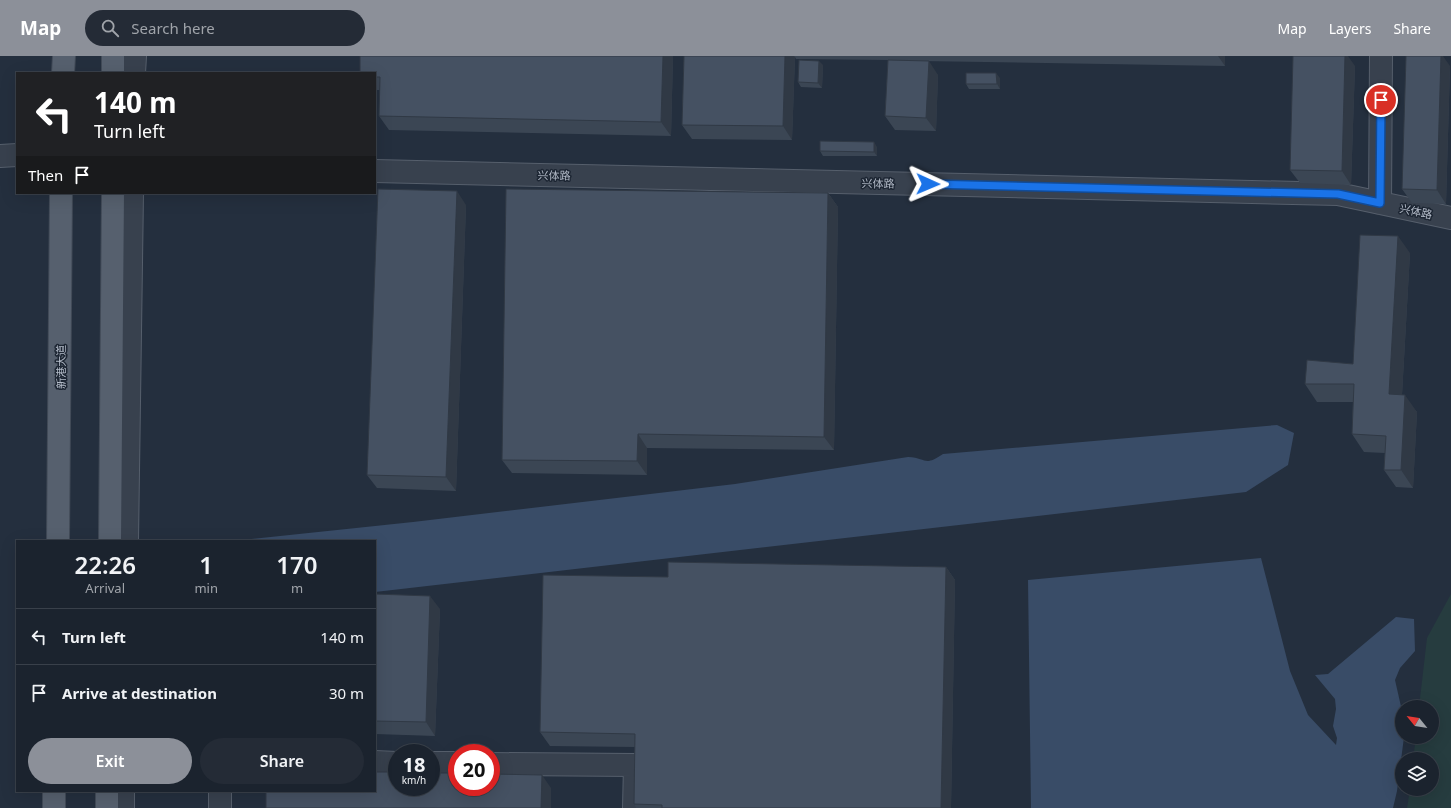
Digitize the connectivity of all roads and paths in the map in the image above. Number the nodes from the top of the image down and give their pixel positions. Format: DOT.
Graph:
graph roads {
  1 [pos="64,56"];
  2 [pos="113,56"];
  3 [pos="135,56"];
  4 [pos="1381,56"];
  5 [pos="64,72"];
  6 [pos="113,72"];
  7 [pos="134,72"];
  8 [pos="16,155"];
  9 [pos="0,156"];
  10 [pos="376,171"];
  11 [pos="61,194"];
  12 [pos="112,194"];
  13 [pos="132,194"];
  14 [pos="1380,203"];
  15 [pos="1451,218"];
  16 [pos="58,540"];
  17 [pos="110,540"];
  18 [pos="127,540"];
  19 [pos="376,762"];
  20 [pos="388,763"];
  21 [pos="500,764"];
  22 [pos="54,792"];
  23 [pos="107,792"];
  24 [pos="123,792"];
  25 [pos="220,792"];
  26 [pos="54,808"];
  27 [pos="107,808"];
  28 [pos="123,808"];
  29 [pos="220,808"];
  30 [pos="634,808"];
  1 -- 5 [label="main road"];
  2 -- 6 [label="main road"];
  3 -- 7 [label="street"];
  4 -- 14 [label="street"];
  8 -- 9 [label="street"];
  10 -- 14 [label="street, 兴体路"];
  11 -- 16 [label="main road, 新港大道"];
  12 -- 17 [label="main road"];
  13 -- 18 [label="street"];
  14 -- 15 [label="street, 兴体路"];
  19 -- 20 [label="street"];
  21 -- 30 [label="street"];
  22 -- 26 [label="main road"];
  23 -- 27 [label="main road"];
  24 -- 28 [label="street"];
  25 -- 29 [label="street"];
}
